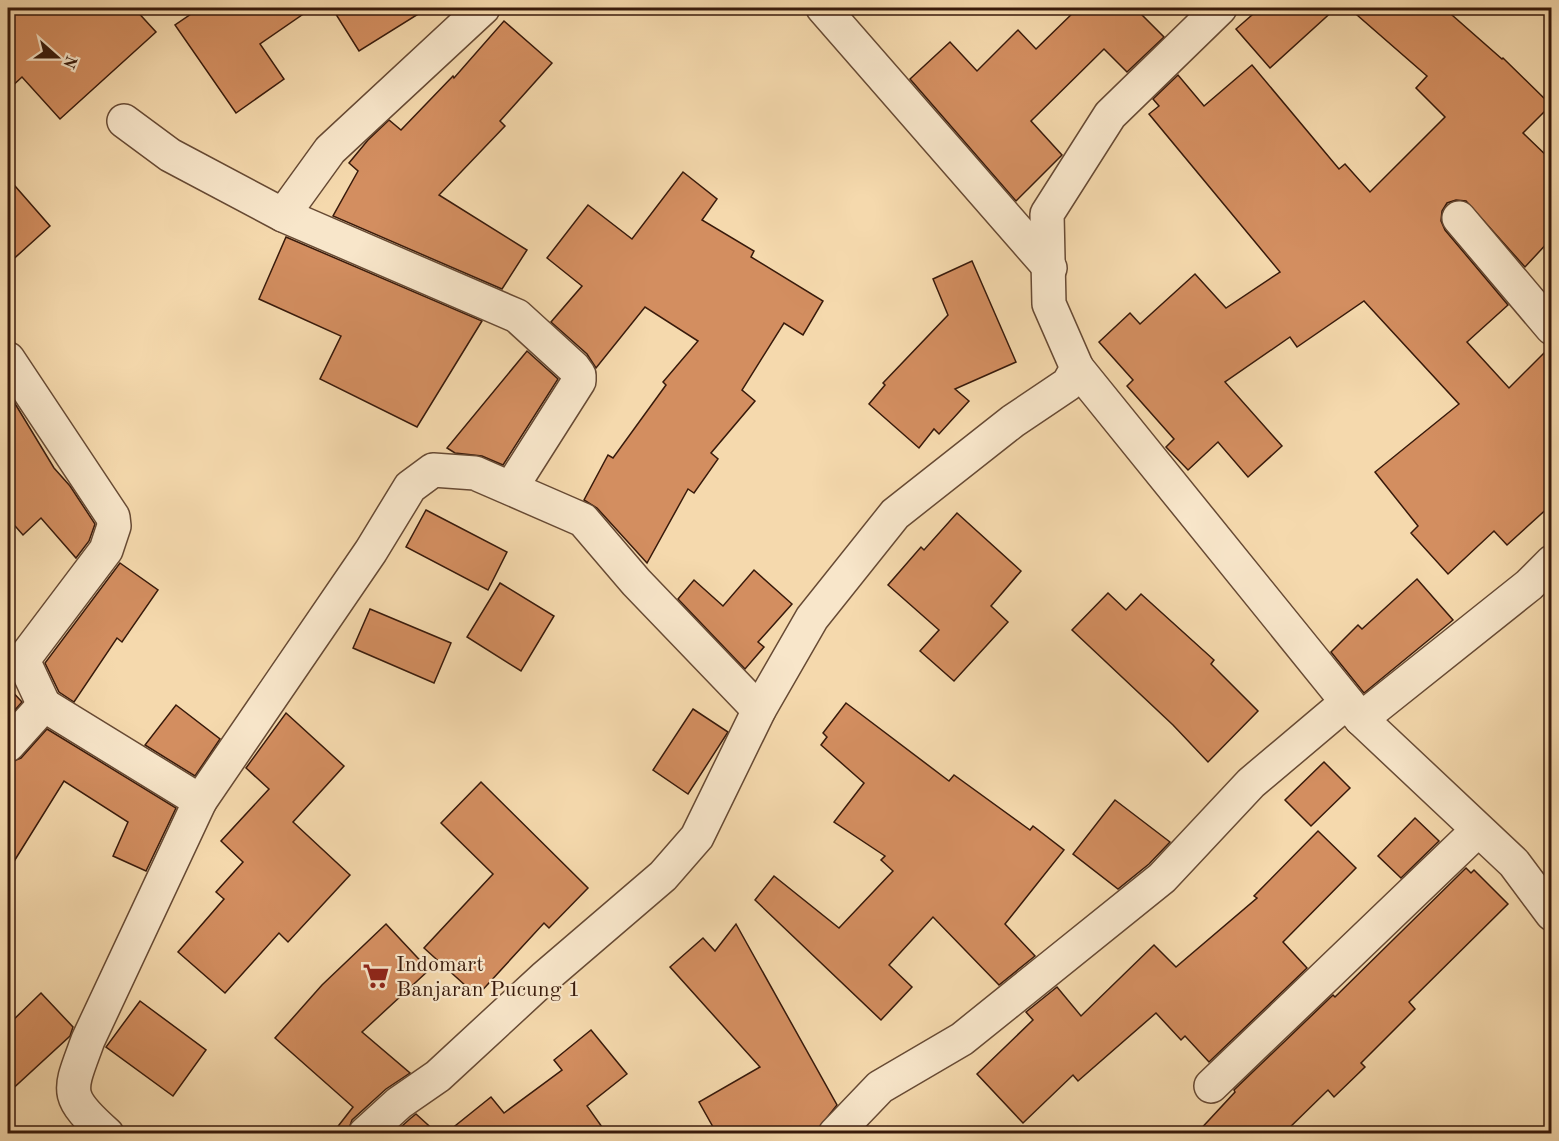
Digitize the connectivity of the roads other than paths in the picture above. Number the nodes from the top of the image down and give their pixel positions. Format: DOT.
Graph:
graph roads {
  1 [pos="483,8"];
  2 [pos="823,8"];
  3 [pos="1220,8"];
  4 [pos="124,121"];
  5 [pos="284,215"];
  6 [pos="1459,218"];
  7 [pos="1050,268"];
  8 [pos="1551,328"];
  9 [pos="8,359"];
  10 [pos="1077,368"];
  11 [pos="511,488"];
  12 [pos="1551,562"];
  13 [pos="44,705"];
  14 [pos="759,710"];
  15 [pos="1354,710"];
  16 [pos="8,745"];
  17 [pos="200,801"];
  18 [pos="1478,830"];
  19 [pos="1551,914"];
  20 [pos="1211,1086"];
  21 [pos="107,1134"];
  22 [pos="365,1134"];
  23 [pos="835,1134"];
  1 -- 5 [label="street"];
  2 -- 7 [label="street"];
  3 -- 7 [label="street"];
  4 -- 5 [label="street"];
  5 -- 11 [label="street"];
  6 -- 8 [label="street"];
  7 -- 10 [label="street"];
  9 -- 13 [label="street"];
  10 -- 14 [label="street"];
  10 -- 15 [label="street"];
  11 -- 14 [label="street"];
  11 -- 17 [label="street"];
  12 -- 15 [label="street"];
  13 -- 16 [label="street"];
  13 -- 17 [label="street"];
  14 -- 22 [label="street"];
  15 -- 18 [label="street"];
  15 -- 23 [label="street"];
  17 -- 21 [label="street"];
  18 -- 19 [label="street"];
  18 -- 20 [label="street"];
}
